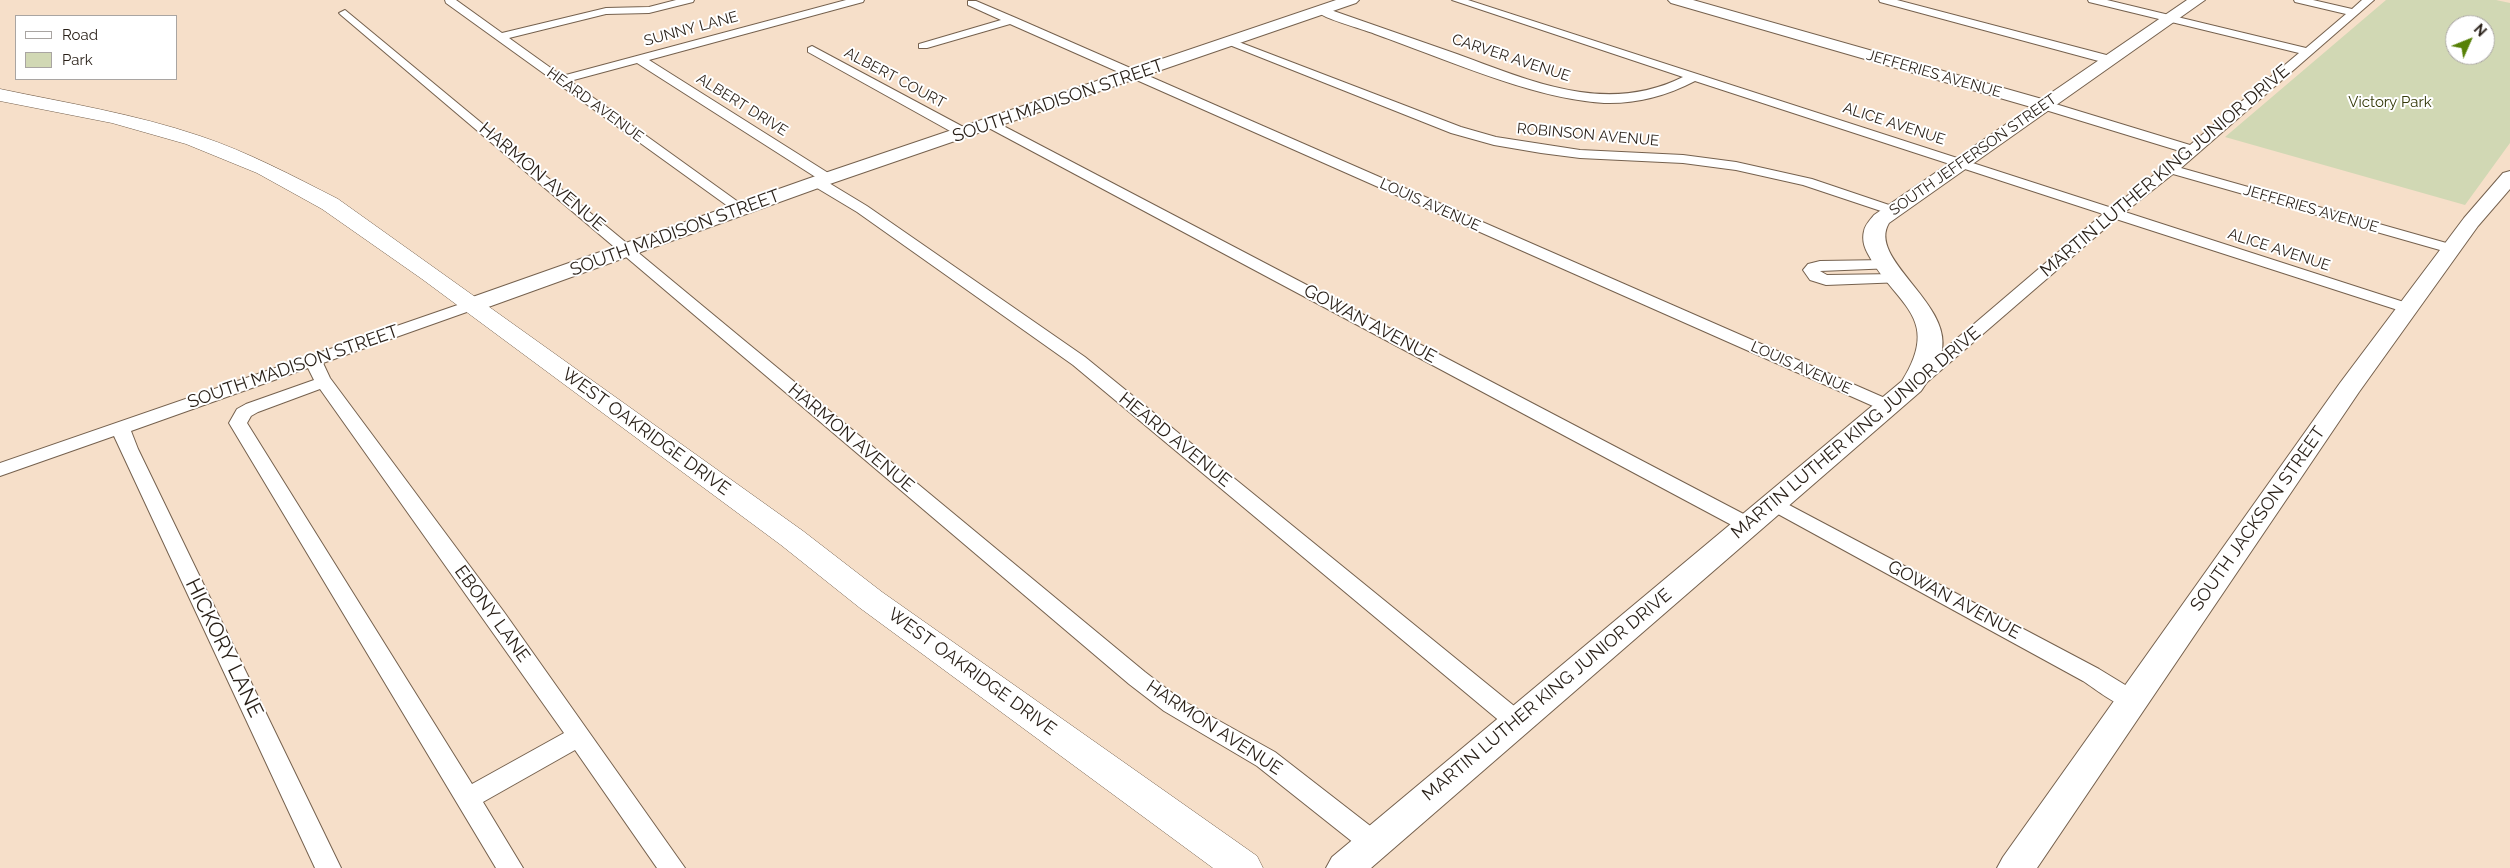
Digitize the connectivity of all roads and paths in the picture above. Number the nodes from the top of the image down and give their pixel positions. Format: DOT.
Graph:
graph roads {
  1 [pos="689,0"];
  2 [pos="859,0"];
  3 [pos="1351,0"];
  4 [pos="1457,0"];
  5 [pos="1676,0"];
  6 [pos="1884,0"];
  7 [pos="2093,0"];
  8 [pos="2198,0"];
  9 [pos="2299,0"];
  10 [pos="2369,0"];
  11 [pos="450,1"];
  12 [pos="972,2"];
  13 [pos="1321,10"];
  14 [pos="345,13"];
  15 [pos="2354,13"];
  16 [pos="2170,19"];
  17 [pos="1012,20"];
  18 [pos="500,37"];
  19 [pos="1231,42"];
  20 [pos="923,46"];
  21 [pos="812,50"];
  22 [pos="2308,52"];
  23 [pos="639,59"];
  24 [pos="2110,60"];
  25 [pos="1136,75"];
  26 [pos="1694,77"];
  27 [pos="560,80"];
  28 [pos="0,95"];
  29 [pos="2044,105"];
  30 [pos="992,124"];
  31 [pos="964,133"];
  32 [pos="2191,150"];
  33 [pos="1960,163"];
  34 [pos="2171,169"];
  35 [pos="2510,178"];
  36 [pos="822,181"];
  37 [pos="741,209"];
  38 [pos="1893,211"];
  39 [pos="2114,213"];
  40 [pos="2452,249"];
  41 [pos="627,250"];
  42 [pos="472,305"];
  43 [pos="2407,308"];
  44 [pos="313,360"];
  45 [pos="324,382"];
  46 [pos="1912,386"];
  47 [pos="1888,406"];
  48 [pos="121,428"];
  49 [pos="0,470"];
  50 [pos="1774,503"];
  51 [pos="1748,525"];
  52 [pos="2132,700"];
  53 [pos="1516,721"];
  54 [pos="579,736"];
  55 [pos="468,798"];
  56 [pos="1373,843"];
  57 [pos="328,868"];
  58 [pos="510,868"];
  59 [pos="672,868"];
  60 [pos="1243,868"];
  61 [pos="1345,868"];
  62 [pos="2016,868"];
  1 -- 18 [label="street"];
  2 -- 23 [label="street, SUNNY LANE"];
  3 -- 13 [label="street, SOUTH MADISON STREET"];
  4 -- 26 [label="street, ALICE AVENUE"];
  5 -- 29 [label="street, JEFFERIES AVENUE"];
  6 -- 24 [label="street"];
  7 -- 16 [label="street"];
  8 -- 16 [label="street, SOUTH JEFFERSON STREET"];
  9 -- 15 [label="street"];
  10 -- 15 [label="street, MARTIN LUTHER KING JUNIOR DRIVE"];
  11 -- 18 [label="street, HEARD AVENUE"];
  12 -- 17 [label="street, LOUIS AVENUE"];
  13 -- 19 [label="street, SOUTH MADISON STREET"];
  13 -- 26 [label="street, CARVER AVENUE"];
  14 -- 41 [label="street, HARMON AVENUE"];
  15 -- 22 [label="street, MARTIN LUTHER KING JUNIOR DRIVE"];
  16 -- 22 [label="street"];
  16 -- 24 [label="street, SOUTH JEFFERSON STREET"];
  17 -- 20 [label="street"];
  17 -- 25 [label="street, LOUIS AVENUE"];
  18 -- 27 [label="street, HEARD AVENUE"];
  19 -- 25 [label="street, SOUTH MADISON STREET"];
  19 -- 38 [label="street, ROBINSON AVENUE"];
  21 -- 31 [label="street, ALBERT COURT"];
  22 -- 32 [label="street, MARTIN LUTHER KING JUNIOR DRIVE"];
  23 -- 27 [label="street, SUNNY LANE"];
  23 -- 36 [label="street, ALBERT DRIVE"];
  24 -- 29 [label="street, SOUTH JEFFERSON STREET"];
  25 -- 30 [label="street, SOUTH MADISON STREET"];
  25 -- 47 [label="street, LOUIS AVENUE"];
  26 -- 33 [label="street, ALICE AVENUE"];
  27 -- 37 [label="street, HEARD AVENUE"];
  28 -- 42 [label="main road, WEST OAKRIDGE DRIVE"];
  29 -- 32 [label="street, JEFFERIES AVENUE"];
  29 -- 33 [label="street, SOUTH JEFFERSON STREET"];
  30 -- 31 [label="street, SOUTH MADISON STREET"];
  30 -- 51 [label="street, GOWAN AVENUE"];
  31 -- 36 [label="street, SOUTH MADISON STREET"];
  32 -- 34 [label="street, MARTIN LUTHER KING JUNIOR DRIVE"];
  33 -- 38 [label="street, SOUTH JEFFERSON STREET"];
  33 -- 39 [label="street, ALICE AVENUE"];
  34 -- 39 [label="street, MARTIN LUTHER KING JUNIOR DRIVE"];
  34 -- 40 [label="street, JEFFERIES AVENUE"];
  35 -- 40 [label="street, SOUTH JACKSON STREET"];
  36 -- 37 [label="street, SOUTH MADISON STREET"];
  36 -- 53 [label="street, HEARD AVENUE"];
  37 -- 41 [label="street, SOUTH MADISON STREET"];
  38 -- 46 [label="street, SOUTH JEFFERSON STREET"];
  39 -- 43 [label="street, ALICE AVENUE"];
  39 -- 46 [label="street, MARTIN LUTHER KING JUNIOR DRIVE"];
  40 -- 43 [label="street, SOUTH JACKSON STREET"];
  41 -- 42 [label="street, SOUTH MADISON STREET"];
  41 -- 56 [label="street, HARMON AVENUE"];
  42 -- 44 [label="street, SOUTH MADISON STREET"];
  42 -- 60 [label="main road, WEST OAKRIDGE DRIVE"];
  43 -- 52 [label="street, SOUTH JACKSON STREET"];
  44 -- 45 [label="street, EBONY LANE"];
  44 -- 48 [label="street, SOUTH MADISON STREET"];
  45 -- 54 [label="street, EBONY LANE"];
  45 -- 55 [label="street"];
  46 -- 47 [label="street, MARTIN LUTHER KING JUNIOR DRIVE"];
  47 -- 50 [label="street, MARTIN LUTHER KING JUNIOR DRIVE"];
  48 -- 49 [label="street, SOUTH MADISON STREET"];
  48 -- 57 [label="street, HICKORY LANE"];
  50 -- 51 [label="street, MARTIN LUTHER KING JUNIOR DRIVE"];
  50 -- 52 [label="street, GOWAN AVENUE"];
  51 -- 53 [label="street, MARTIN LUTHER KING JUNIOR DRIVE"];
  52 -- 62 [label="street, SOUTH JACKSON STREET"];
  53 -- 56 [label="street, MARTIN LUTHER KING JUNIOR DRIVE"];
  54 -- 55 [label="street"];
  54 -- 59 [label="street, EBONY LANE"];
  55 -- 58 [label="street"];
  56 -- 61 [label="street, MARTIN LUTHER KING JUNIOR DRIVE"];
}
